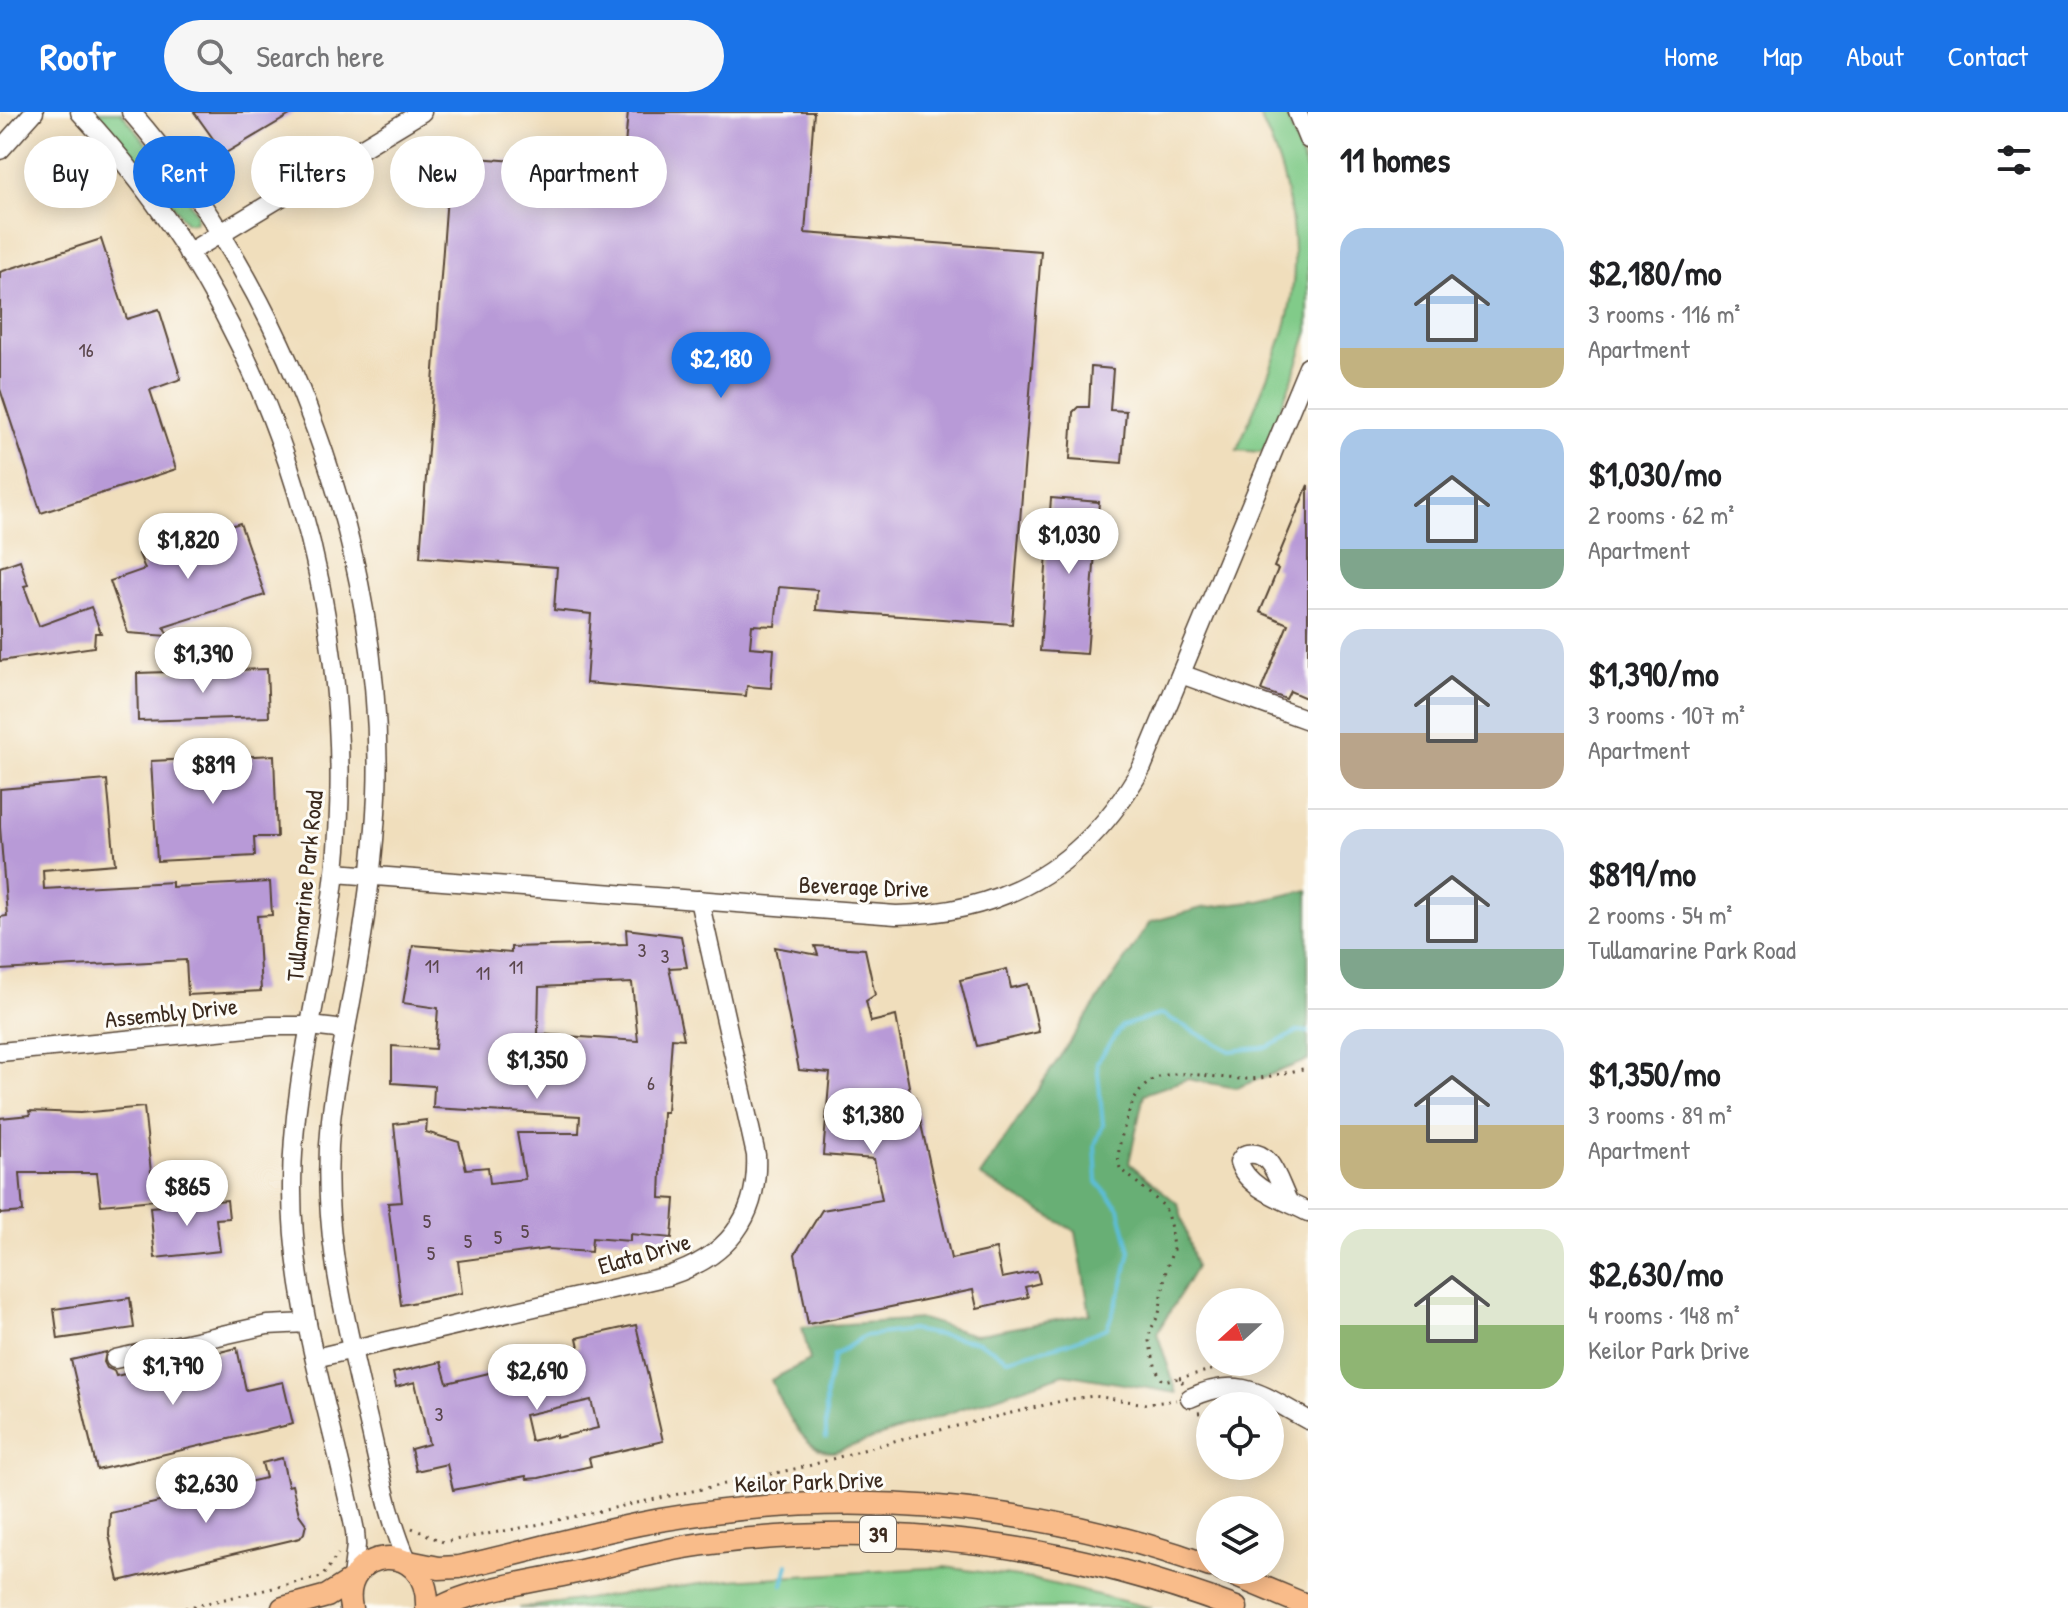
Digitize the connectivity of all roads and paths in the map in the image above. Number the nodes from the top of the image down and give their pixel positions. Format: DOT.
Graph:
graph roads {
  1 [pos="34,112"];
  2 [pos="80,112"];
  3 [pos="131,112"];
  4 [pos="422,112"];
  5 [pos="1297,112"];
  6 [pos="1308,139"];
  7 [pos="0,150"];
  8 [pos="220,234"];
  9 [pos="188,253"];
  10 [pos="1308,370"];
  11 [pos="1181,674"];
  12 [pos="1308,720"];
  13 [pos="335,873"];
  14 [pos="371,876"];
  15 [pos="699,900"];
  16 [pos="310,1026"];
  17 [pos="346,1030"];
  18 [pos="0,1052"];
  19 [pos="1308,1068"];
  20 [pos="1288,1201"];
  21 [pos="1308,1212"];
  22 [pos="307,1323"];
  23 [pos="351,1349"];
  24 [pos="315,1358"];
  25 [pos="115,1359"];
  26 [pos="1190,1398"];
  27 [pos="1308,1420"];
  28 [pos="392,1524"];
  29 [pos="356,1536"];
  30 [pos="409,1562"];
  31 [pos="1196,1562"];
  32 [pos="352,1579"];
  33 [pos="1255,1584"];
  34 [pos="1308,1606"];
  35 [pos="185,1608"];
  36 [pos="283,1608"];
  37 [pos="351,1608"];
  38 [pos="427,1608"];
  39 [pos="440,1608"];
  40 [pos="1236,1608"];
  1 -- 7 [label="street"];
  2 -- 9 [label="street, Tullamarine Park Road"];
  3 -- 8 [label="street"];
  4 -- 8 [label="street"];
  5 -- 6 [label="street"];
  8 -- 9 [label="street"];
  8 -- 14 [label="street"];
  9 -- 13 [label="street, Tullamarine Park Road"];
  10 -- 11 [label="street, Beverage Drive"];
  11 -- 12 [label="street"];
  11 -- 15 [label="street, Beverage Drive"];
  13 -- 14 [label="street, Beverage Drive"];
  13 -- 16 [label="street, Tullamarine Park Road"];
  14 -- 15 [label="street, Beverage Drive"];
  14 -- 17 [label="street"];
  15 -- 23 [label="street, Elata Drive"];
  16 -- 17 [label="street, Assembly Drive"];
  16 -- 18 [label="street, Assembly Drive"];
  16 -- 22 [label="street, Tullamarine Park Road"];
  17 -- 23 [label="street"];
  19 -- 26 [label="path"];
  20 -- 21 [label="street"];
  22 -- 24 [label="street, Tullamarine Park Road"];
  22 -- 25 [label="street"];
  23 -- 24 [label="street, Elata Drive"];
  23 -- 28 [label="street"];
  24 -- 29 [label="street, Tullamarine Park Road"];
  26 -- 27 [label="street"];
  26 -- 28 [label="path"];
  28 -- 30 [label="street"];
  29 -- 32 [label="street, Tullamarine Park Road"];
  29 -- 35 [label="path"];
  30 -- 31 [label="main road, Keilor Park Drive / 39"];
  30 -- 32 [label="main road, 39"];
  30 -- 38 [label="main road"];
  32 -- 36 [label="main road, 39"];
  32 -- 37 [label="main road"];
  33 -- 34 [label="main road"];
  39 -- 40 [label="main road, 39"];
}
